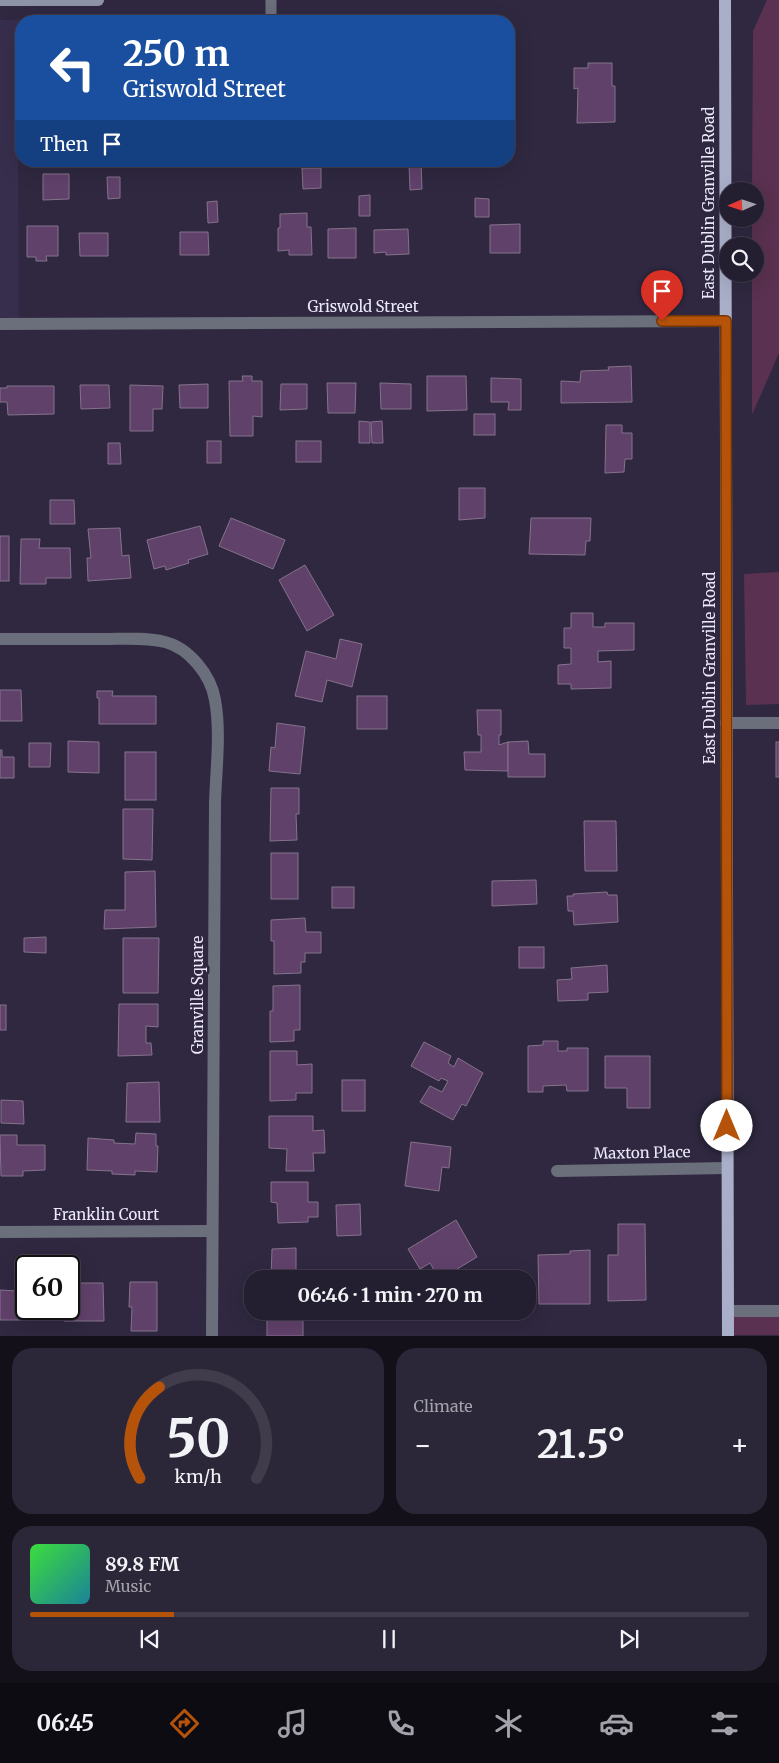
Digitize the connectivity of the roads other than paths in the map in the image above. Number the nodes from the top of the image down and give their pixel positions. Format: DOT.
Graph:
graph roads {
  1 [pos="0,0"];
  2 [pos="98,0"];
  3 [pos="271,0"];
  4 [pos="725,0"];
  5 [pos="271,15"];
  6 [pos="726,321"];
  7 [pos="0,324"];
  8 [pos="0,639"];
  9 [pos="726,723"];
  10 [pos="779,723"];
  11 [pos="727,1168"];
  12 [pos="557,1171"];
  13 [pos="212,1231"];
  14 [pos="0,1232"];
  15 [pos="728,1311"];
  16 [pos="779,1311"];
  17 [pos="212,1336"];
  18 [pos="728,1336"];
  1 -- 2 [label="street"];
  3 -- 5 [label="lane"];
  4 -- 6 [label="main road, East Dublin Granville Road"];
  6 -- 7 [label="street, Griswold Street"];
  6 -- 9 [label="main road, East Dublin Granville Road"];
  8 -- 13 [label="street, Granville Square"];
  9 -- 10 [label="street"];
  9 -- 11 [label="main road, East Dublin Granville Road"];
  11 -- 12 [label="street, Maxton Place"];
  11 -- 15 [label="main road, East Dublin Granville Road"];
  13 -- 14 [label="street, Franklin Court"];
  13 -- 17 [label="street, Granville Square"];
  15 -- 16 [label="street"];
  15 -- 18 [label="main road, East Dublin Granville Road"];
}
